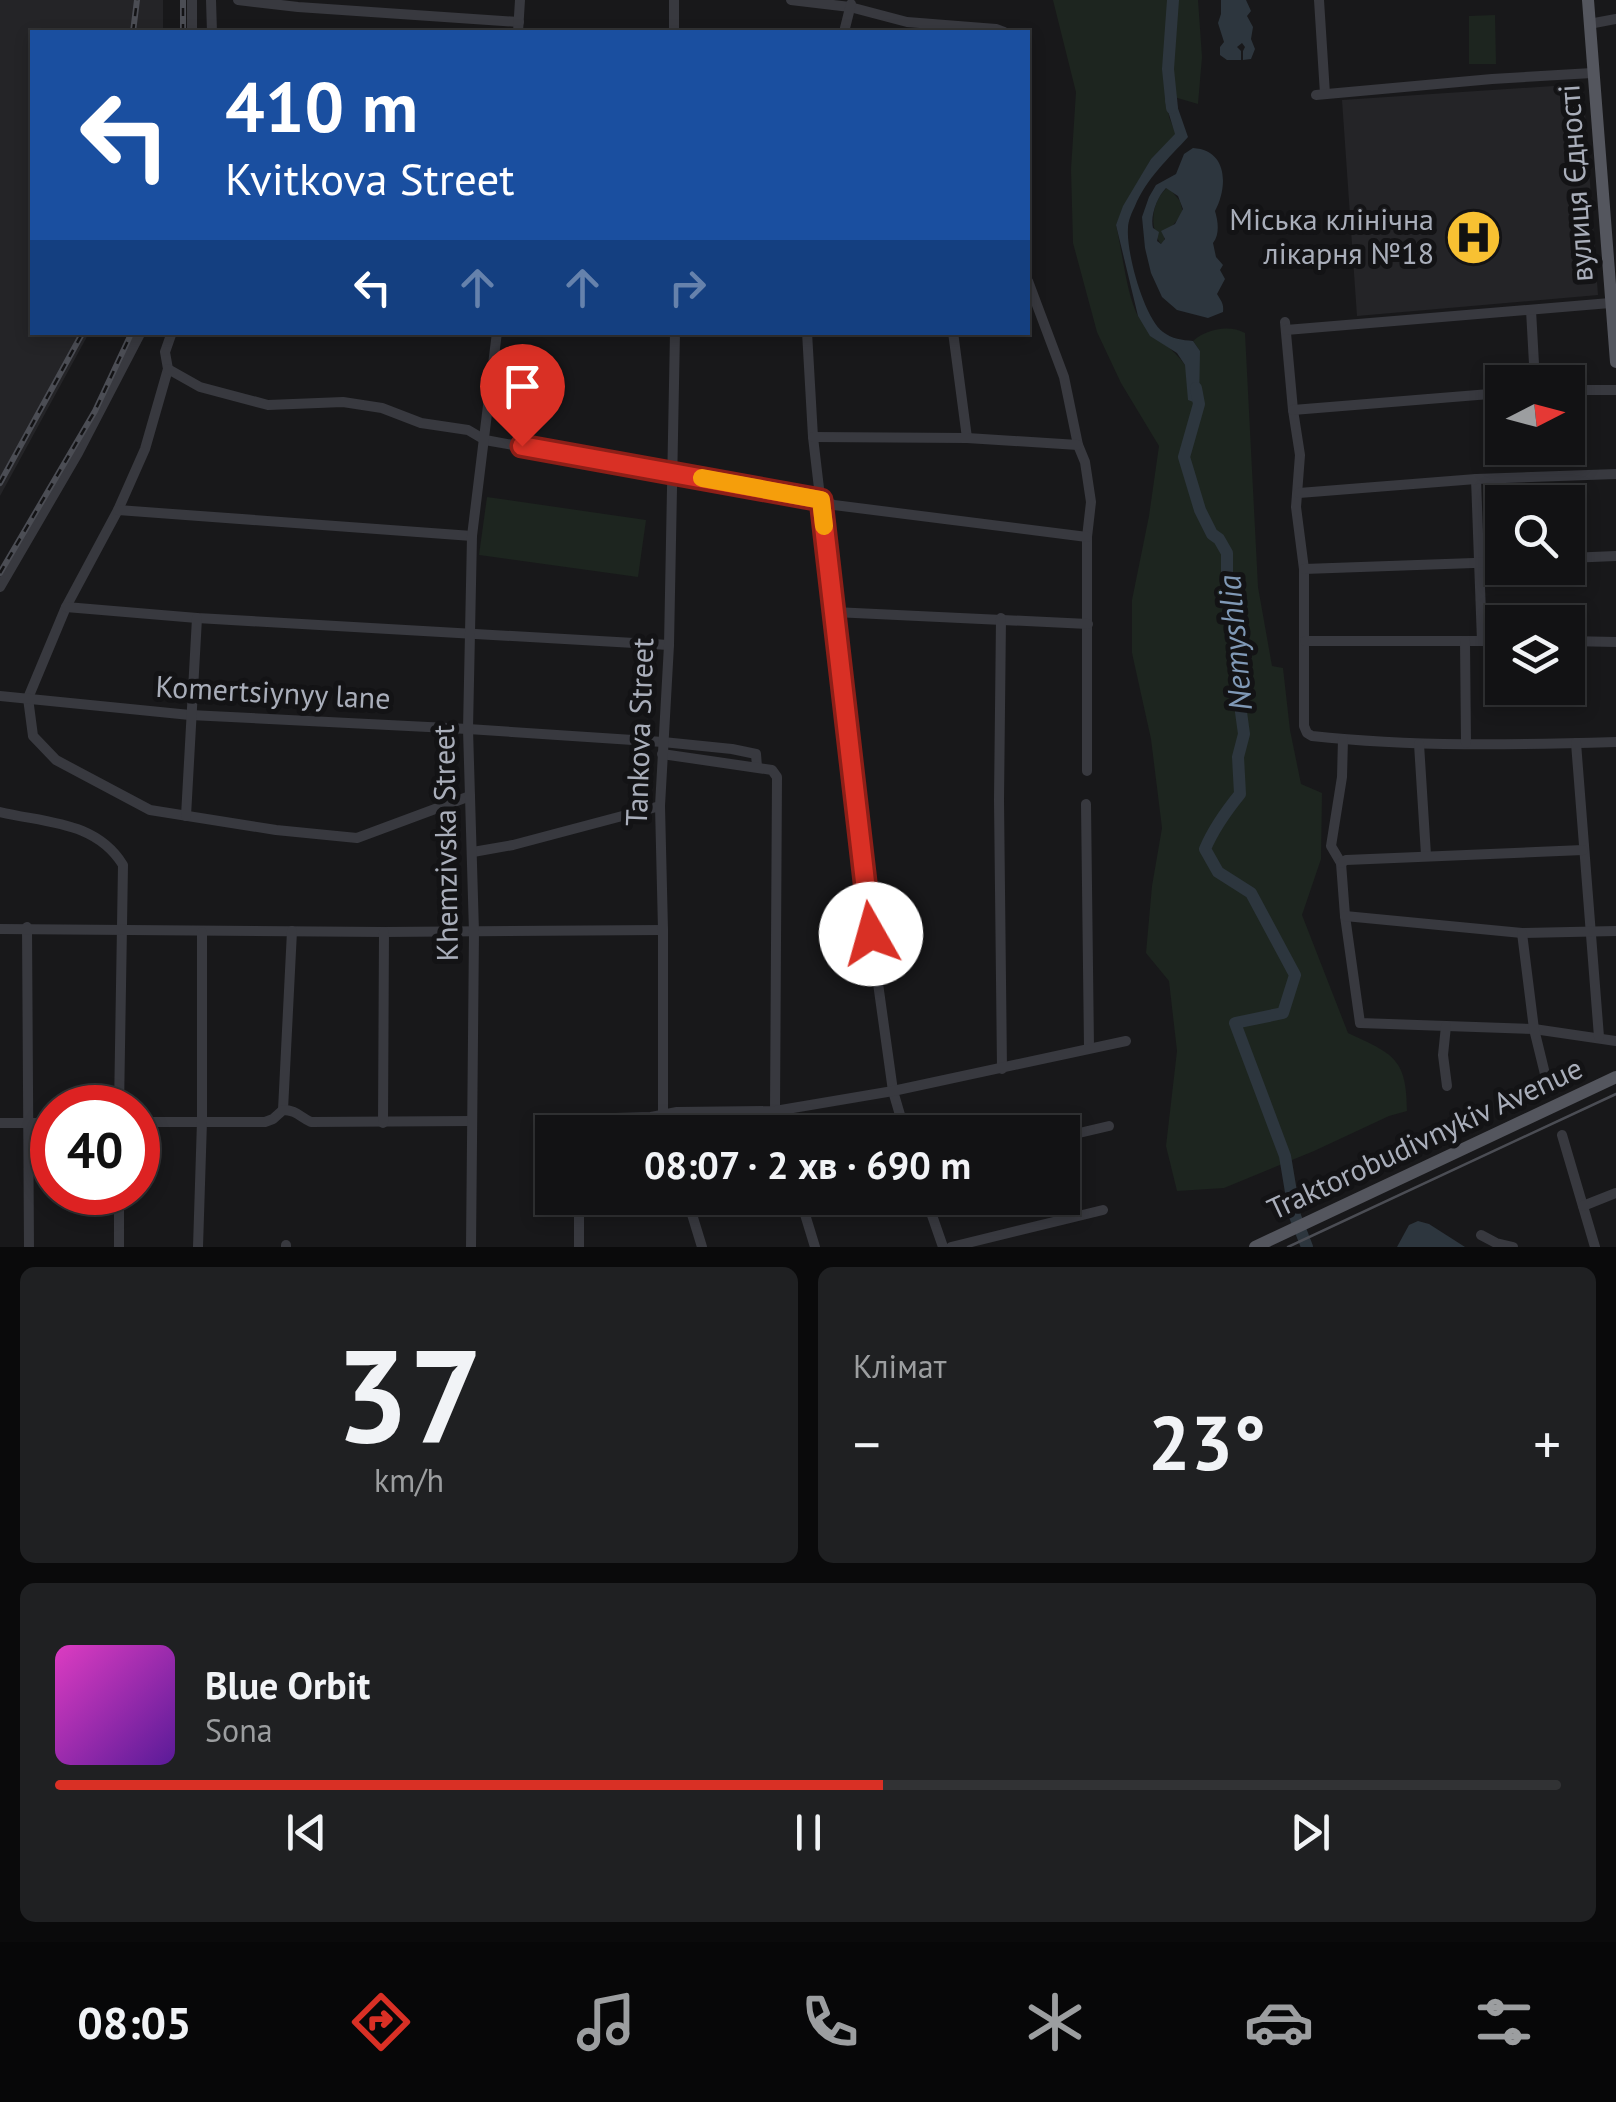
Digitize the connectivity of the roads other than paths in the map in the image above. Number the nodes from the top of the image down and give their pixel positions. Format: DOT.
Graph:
graph roads {
  1 [pos="192,0"];
  2 [pos="211,0"];
  3 [pos="238,0"];
  4 [pos="520,0"];
  5 [pos="674,0"];
  6 [pos="791,0"];
  7 [pos="1319,0"];
  8 [pos="1588,0"];
  9 [pos="851,3"];
  10 [pos="1616,19"];
  11 [pos="1589,24"];
  12 [pos="519,27"];
  13 [pos="192,30"];
  14 [pos="212,30"];
  15 [pos="674,30"];
  16 [pos="844,30"];
  17 [pos="1000,30"];
  18 [pos="1592,74"];
  19 [pos="1616,189"];
  20 [pos="1601,194"];
  21 [pos="1030,287"];
  22 [pos="1612,294"];
  23 [pos="1530,310"];
  24 [pos="139,335"];
  25 [pos="171,335"];
  26 [pos="497,335"];
  27 [pos="675,335"];
  28 [pos="807,335"];
  29 [pos="953,335"];
  30 [pos="1616,362"];
  31 [pos="1534,365"];
  32 [pos="168,369"];
  33 [pos="1585,390"];
  34 [pos="1616,390"];
  35 [pos="1485,394"];
  36 [pos="1293,410"];
  37 [pos="813,436"];
  38 [pos="967,438"];
  39 [pos="485,440"];
  40 [pos="1078,446"];
  41 [pos="673,472"];
  42 [pos="1616,474"];
  43 [pos="1476,479"];
  44 [pos="1299,494"];
  45 [pos="821,500"];
  46 [pos="118,510"];
  47 [pos="472,536"];
  48 [pos="1086,537"];
  49 [pos="1616,556"];
  50 [pos="1585,557"];
  51 [pos="1478,563"];
  52 [pos="1485,563"];
  53 [pos="1304,569"];
  54 [pos="0,587"];
  55 [pos="66,607"];
  56 [pos="834,612"];
  57 [pos="196,618"];
  58 [pos="1001,618"];
  59 [pos="1088,624"];
  60 [pos="471,633"];
  61 [pos="1305,641"];
  62 [pos="1465,641"];
  63 [pos="1482,641"];
  64 [pos="1585,642"];
  65 [pos="1616,642"];
  66 [pos="669,646"];
  67 [pos="0,696"];
  68 [pos="28,698"];
  69 [pos="190,715"];
  70 [pos="468,729"];
  71 [pos="1343,739"];
  72 [pos="1616,742"];
  73 [pos="1466,743"];
  74 [pos="1576,743"];
  75 [pos="1419,744"];
  76 [pos="663,748"];
  77 [pos="1087,771"];
  78 [pos="470,796"];
  79 [pos="1086,804"];
  80 [pos="660,806"];
  81 [pos="0,812"];
  82 [pos="186,816"];
  83 [pos="1583,850"];
  84 [pos="473,852"];
  85 [pos="1426,856"];
  86 [pos="1342,863"];
  87 [pos="1345,916"];
  88 [pos="27,928"];
  89 [pos="0,929"];
  90 [pos="122,930"];
  91 [pos="663,930"];
  92 [pos="292,931"];
  93 [pos="1616,931"];
  94 [pos="202,932"];
  95 [pos="384,932"];
  96 [pos="474,932"];
  97 [pos="1590,932"];
  98 [pos="1522,933"];
  99 [pos="1446,1026"];
  100 [pos="1534,1029"];
  101 [pos="1599,1037"];
  102 [pos="1126,1041"];
  103 [pos="1616,1041"];
  104 [pos="1088,1048"];
  105 [pos="1002,1069"];
  106 [pos="1545,1074"];
  107 [pos="1616,1076"];
  108 [pos="120,1085"];
  109 [pos="1447,1086"];
  110 [pos="894,1091"];
  111 [pos="283,1110"];
  112 [pos="774,1112"];
  113 [pos="663,1114"];
  114 [pos="659,1115"];
  115 [pos="775,1115"];
  116 [pos="900,1115"];
  117 [pos="472,1120"];
  118 [pos="160,1122"];
  119 [pos="202,1122"];
  120 [pos="0,1123"];
  121 [pos="28,1123"];
  122 [pos="383,1123"];
  123 [pos="1109,1126"];
  124 [pos="1080,1133"];
  125 [pos="1562,1135"];
  126 [pos="1616,1193"];
  127 [pos="1583,1206"];
  128 [pos="1102,1210"];
  129 [pos="119,1215"];
  130 [pos="579,1215"];
  131 [pos="692,1215"];
  132 [pos="805,1215"];
  133 [pos="933,1215"];
  134 [pos="1481,1234"];
  135 [pos="28,1247"];
  136 [pos="119,1247"];
  137 [pos="198,1247"];
  138 [pos="470,1247"];
  139 [pos="579,1247"];
  140 [pos="702,1247"];
  141 [pos="814,1247"];
  142 [pos="947,1247"];
  143 [pos="1255,1247"];
  144 [pos="1513,1247"];
  145 [pos="1595,1247"];
  1 -- 13 [label="street"];
  2 -- 14 [label="street"];
  3 -- 12 [label="street"];
  4 -- 12 [label="street"];
  5 -- 15 [label="street"];
  6 -- 9 [label="street"];
  7 -- 18 [label="street"];
  8 -- 11 [label="main road, вулиця Єдності"];
  9 -- 16 [label="street"];
  9 -- 17 [label="street"];
  10 -- 11 [label="street"];
  11 -- 18 [label="main road, вулиця Єдності"];
  18 -- 20 [label="main road, вулиця Єдності"];
  19 -- 20 [label="street"];
  20 -- 22 [label="main road, вулиця Єдності"];
  21 -- 40 [label="street"];
  22 -- 23 [label="street"];
  22 -- 30 [label="main road, вулиця Єдності"];
  23 -- 31 [label="street"];
  23 -- 36 [label="street"];
  24 -- 54 [label="street"];
  25 -- 32 [label="street"];
  26 -- 39 [label="street, Khemzivska Street"];
  27 -- 41 [label="street, Tankova Street"];
  28 -- 37 [label="street"];
  29 -- 38 [label="street"];
  32 -- 39 [label="street"];
  32 -- 46 [label="street"];
  33 -- 34 [label="street"];
  35 -- 36 [label="street"];
  36 -- 44 [label="street"];
  37 -- 38 [label="street"];
  37 -- 45 [label="street"];
  38 -- 40 [label="street"];
  39 -- 41 [label="street"];
  39 -- 47 [label="street, Khemzivska Street"];
  40 -- 48 [label="street"];
  41 -- 45 [label="street"];
  41 -- 66 [label="street, Tankova Street"];
  42 -- 43 [label="street"];
  43 -- 44 [label="street"];
  43 -- 51 [label="street"];
  44 -- 53 [label="street"];
  45 -- 48 [label="street"];
  45 -- 56 [label="street"];
  46 -- 47 [label="street"];
  46 -- 55 [label="street"];
  47 -- 60 [label="street, Khemzivska Street"];
  48 -- 59 [label="street"];
  49 -- 50 [label="street"];
  51 -- 52 [label="street"];
  51 -- 53 [label="street"];
  51 -- 63 [label="street"];
  53 -- 61 [label="street"];
  55 -- 57 [label="street"];
  55 -- 68 [label="street"];
  56 -- 58 [label="street"];
  56 -- 110 [label="street"];
  57 -- 60 [label="street"];
  57 -- 69 [label="street"];
  58 -- 59 [label="street"];
  58 -- 105 [label="street"];
  59 -- 77 [label="street"];
  60 -- 66 [label="street"];
  60 -- 70 [label="street, Khemzivska Street"];
  61 -- 62 [label="street"];
  61 -- 71 [label="street"];
  62 -- 63 [label="street"];
  62 -- 73 [label="street"];
  64 -- 65 [label="street"];
  66 -- 76 [label="street, Tankova Street"];
  67 -- 68 [label="street, Komertsiynyy lane"];
  68 -- 69 [label="street, Komertsiynyy lane"];
  68 -- 82 [label="street"];
  69 -- 70 [label="street, Komertsiynyy lane"];
  69 -- 82 [label="street"];
  70 -- 76 [label="street, Komertsiynyy lane"];
  70 -- 78 [label="street, Khemzivska Street"];
  71 -- 75 [label="street"];
  71 -- 86 [label="street"];
  72 -- 74 [label="street"];
  73 -- 74 [label="street"];
  73 -- 75 [label="street"];
  74 -- 83 [label="street"];
  75 -- 85 [label="street"];
  76 -- 80 [label="street, Tankova Street"];
  76 -- 112 [label="street, Komertsiynyy lane"];
  78 -- 82 [label="street"];
  78 -- 84 [label="street, Khemzivska Street"];
  79 -- 104 [label="street"];
  80 -- 84 [label="street"];
  80 -- 91 [label="street, Tankova Street"];
  81 -- 90 [label="street"];
  83 -- 85 [label="street"];
  83 -- 97 [label="street"];
  84 -- 96 [label="street, Khemzivska Street"];
  85 -- 86 [label="street"];
  86 -- 87 [label="street"];
  87 -- 98 [label="street"];
  87 -- 99 [label="street"];
  88 -- 89 [label="street"];
  88 -- 90 [label="street"];
  88 -- 121 [label="street"];
  90 -- 94 [label="street"];
  90 -- 108 [label="street"];
  91 -- 96 [label="street"];
  91 -- 113 [label="street, Tankova Street"];
  92 -- 94 [label="street"];
  92 -- 95 [label="street"];
  92 -- 111 [label="street"];
  93 -- 97 [label="street"];
  94 -- 119 [label="street"];
  95 -- 96 [label="street"];
  95 -- 122 [label="street"];
  96 -- 117 [label="street, Khemzivska Street"];
  97 -- 98 [label="street"];
  97 -- 101 [label="street"];
  98 -- 100 [label="street"];
  99 -- 100 [label="street"];
  99 -- 109 [label="street"];
  100 -- 101 [label="street"];
  100 -- 106 [label="street"];
  101 -- 103 [label="street"];
  102 -- 104 [label="street"];
  104 -- 105 [label="street"];
  105 -- 110 [label="street"];
  107 -- 143 [label="main road, Traktorobudivnykiv Avenue"];
  110 -- 112 [label="street"];
  110 -- 116 [label="street"];
  111 -- 119 [label="street"];
  111 -- 122 [label="street"];
  112 -- 113 [label="street"];
  112 -- 115 [label="street"];
  113 -- 114 [label="street"];
  117 -- 122 [label="street"];
  117 -- 138 [label="street, Khemzivska Street"];
  118 -- 119 [label="street"];
  119 -- 137 [label="street"];
  120 -- 121 [label="street"];
  121 -- 135 [label="street"];
  123 -- 124 [label="street"];
  125 -- 127 [label="street"];
  126 -- 127 [label="street"];
  127 -- 145 [label="street"];
  128 -- 142 [label="street"];
  129 -- 136 [label="street"];
  130 -- 139 [label="street"];
  131 -- 140 [label="street"];
  132 -- 141 [label="street"];
  133 -- 142 [label="street"];
  134 -- 144 [label="street"];
}
